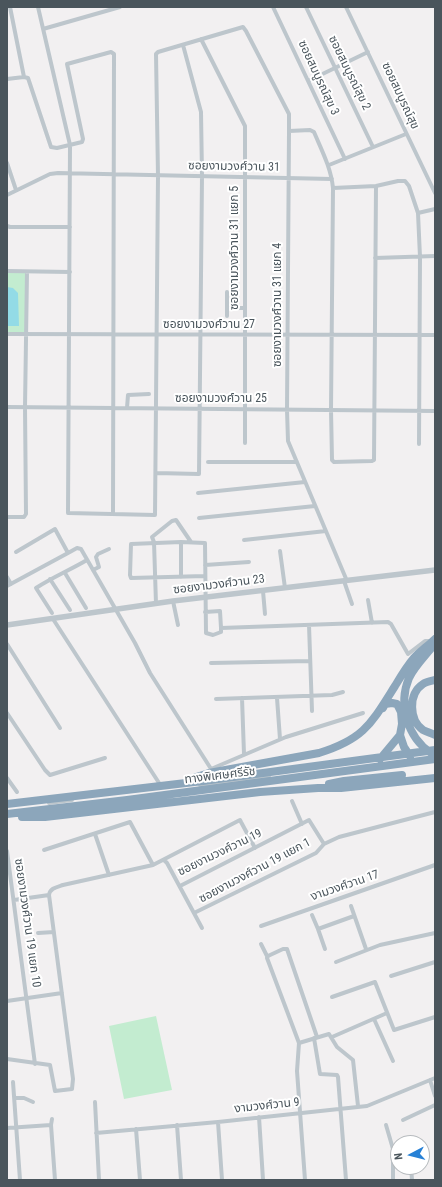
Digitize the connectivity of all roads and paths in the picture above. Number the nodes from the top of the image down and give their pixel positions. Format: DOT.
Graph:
graph roads {
  1 [pos="10,7"];
  2 [pos="38,7"];
  3 [pos="120,7"];
  4 [pos="273,7"];
  5 [pos="306,7"];
  6 [pos="346,7"];
  7 [pos="43,29"];
  8 [pos="201,39"];
  9 [pos="183,45"];
  10 [pos="368,52"];
  11 [pos="335,68"];
  12 [pos="24,78"];
  13 [pos="7,79"];
  14 [pos="308,80"];
  15 [pos="290,131"];
  16 [pos="406,134"];
  17 [pos="70,145"];
  18 [pos="373,147"];
  19 [pos="345,159"];
  20 [pos="7,163"];
  21 [pos="329,165"];
  22 [pos="70,174"];
  23 [pos="114,175"];
  24 [pos="158,176"];
  25 [pos="202,176"];
  26 [pos="245,177"];
  27 [pos="289,178"];
  28 [pos="332,179"];
  29 [pos="376,186"];
  30 [pos="333,188"];
  31 [pos="16,190"];
  32 [pos="435,194"];
  33 [pos="7,195"];
  34 [pos="435,209"];
  35 [pos="418,213"];
  36 [pos="7,226"];
  37 [pos="70,227"];
  38 [pos="435,256"];
  39 [pos="420,257"];
  40 [pos="375,258"];
  41 [pos="7,271"];
  42 [pos="27,272"];
  43 [pos="70,272"];
  44 [pos="227,292"];
  45 [pos="227,308"];
  46 [pos="244,308"];
  47 [pos="227,316"];
  48 [pos="7,334"];
  49 [pos="27,334"];
  50 [pos="70,334"];
  51 [pos="114,335"];
  52 [pos="157,335"];
  53 [pos="201,335"];
  54 [pos="244,335"];
  55 [pos="287,335"];
  56 [pos="332,335"];
  57 [pos="376,335"];
  58 [pos="419,335"];
  59 [pos="435,335"];
  60 [pos="149,394"];
  61 [pos="7,407"];
  62 [pos="25,407"];
  63 [pos="69,408"];
  64 [pos="113,408"];
  65 [pos="127,408"];
  66 [pos="156,408"];
  67 [pos="200,409"];
  68 [pos="244,409"];
  69 [pos="287,410"];
  70 [pos="331,410"];
  71 [pos="375,410"];
  72 [pos="419,411"];
  73 [pos="435,411"];
  74 [pos="245,443"];
  75 [pos="419,444"];
  76 [pos="208,462"];
  77 [pos="296,462"];
  78 [pos="156,473"];
  79 [pos="305,482"];
  80 [pos="198,493"];
  81 [pos="316,506"];
  82 [pos="113,514"];
  83 [pos="7,517"];
  84 [pos="199,518"];
  85 [pos="326,531"];
  86 [pos="244,540"];
  87 [pos="154,542"];
  88 [pos="181,542"];
  89 [pos="191,542"];
  90 [pos="109,548"];
  91 [pos="280,551"];
  92 [pos="16,552"];
  93 [pos="68,553"];
  94 [pos="87,560"];
  95 [pos="249,562"];
  96 [pos="205,565"];
  97 [pos="93,570"];
  98 [pos="435,570"];
  99 [pos="65,573"];
  100 [pos="205,576"];
  101 [pos="7,577"];
  102 [pos="181,577"];
  103 [pos="154,578"];
  104 [pos="50,579"];
  105 [pos="346,581"];
  106 [pos="9,585"];
  107 [pos="285,588"];
  108 [pos="263,591"];
  109 [pos="205,597"];
  110 [pos="368,600"];
  111 [pos="173,602"];
  112 [pos="156,604"];
  113 [pos="352,604"];
  114 [pos="86,608"];
  115 [pos="116,609"];
  116 [pos="70,610"];
  117 [pos="205,612"];
  118 [pos="265,614"];
  119 [pos="52,616"];
  120 [pos="372,623"];
  121 [pos="7,625"];
  122 [pos="178,625"];
  123 [pos="309,625"];
  124 [pos="221,628"];
  125 [pos="435,641"];
  126 [pos="7,644"];
  127 [pos="310,661"];
  128 [pos="211,664"];
  129 [pos="434,680"];
  130 [pos="343,692"];
  131 [pos="312,696"];
  132 [pos="242,698"];
  133 [pos="277,698"];
  134 [pos="216,699"];
  135 [pos="312,711"];
  136 [pos="363,712"];
  137 [pos="7,713"];
  138 [pos="376,716"];
  139 [pos="60,728"];
  140 [pos="400,735"];
  141 [pos="435,735"];
  142 [pos="280,739"];
  143 [pos="435,750"];
  144 [pos="244,754"];
  145 [pos="435,756"];
  146 [pos="105,758"];
  147 [pos="412,759"];
  148 [pos="435,759"];
  149 [pos="376,763"];
  150 [pos="435,765"];
  151 [pos="211,769"];
  152 [pos="435,772"];
  153 [pos="302,774"];
  154 [pos="7,778"];
  155 [pos="435,778"];
  156 [pos="219,783"];
  157 [pos="174,784"];
  158 [pos="319,787"];
  159 [pos="163,789"];
  160 [pos="300,789"];
  161 [pos="17,792"];
  162 [pos="292,801"];
  163 [pos="7,805"];
  164 [pos="435,812"];
  165 [pos="7,815"];
  166 [pos="302,824"];
  167 [pos="95,834"];
  168 [pos="324,844"];
  169 [pos="255,848"];
  170 [pos="44,850"];
  171 [pos="7,851"];
  172 [pos="164,860"];
  173 [pos="153,865"];
  174 [pos="435,865"];
  175 [pos="109,875"];
  176 [pos="180,886"];
  177 [pos="49,895"];
  178 [pos="14,900"];
  179 [pos="351,906"];
  180 [pos="194,913"];
  181 [pos="312,915"];
  182 [pos="354,916"];
  183 [pos="261,926"];
  184 [pos="202,928"];
  185 [pos="318,929"];
  186 [pos="54,932"];
  187 [pos="435,933"];
  188 [pos="38,934"];
  189 [pos="261,944"];
  190 [pos="326,949"];
  191 [pos="366,949"];
  192 [pos="267,956"];
  193 [pos="336,962"];
  194 [pos="435,962"];
  195 [pos="391,976"];
  196 [pos="62,993"];
  197 [pos="332,997"];
  198 [pos="26,998"];
  199 [pos="7,1001"];
  200 [pos="387,1013"];
  201 [pos="435,1017"];
  202 [pos="374,1018"];
  203 [pos="331,1036"];
  204 [pos="316,1037"];
  205 [pos="299,1043"];
  206 [pos="7,1059"];
  207 [pos="393,1061"];
  208 [pos="36,1064"];
  209 [pos="433,1079"];
  210 [pos="14,1082"];
  211 [pos="435,1096"];
  212 [pos="14,1098"];
  213 [pos="33,1102"];
  214 [pos="95,1102"];
  215 [pos="435,1105"];
  216 [pos="358,1106"];
  217 [pos="340,1109"];
  218 [pos="300,1113"];
  219 [pos="259,1117"];
  220 [pos="52,1119"];
  221 [pos="403,1120"];
  222 [pos="218,1122"];
  223 [pos="51,1125"];
  224 [pos="177,1125"];
  225 [pos="386,1125"];
  226 [pos="17,1127"];
  227 [pos="7,1128"];
  228 [pos="136,1129"];
  229 [pos="96,1133"];
  230 [pos="20,1180"];
  231 [pos="55,1180"];
  232 [pos="99,1180"];
  233 [pos="140,1180"];
  234 [pos="181,1180"];
  235 [pos="222,1180"];
  236 [pos="263,1180"];
  237 [pos="305,1180"];
  238 [pos="346,1180"];
  239 [pos="393,1180"];
  1 -- 12 [label="street"];
  2 -- 7 [label="street"];
  3 -- 7 [label="street"];
  4 -- 14 [label="street, ซอยสมบูรณ์สุข 3"];
  5 -- 11 [label="street, ซอยสมบูรณ์สุข 2"];
  6 -- 10 [label="street, ซอยสมบูรณ์สุข"];
  7 -- 17 [label="street"];
  8 -- 9 [label="street"];
  8 -- 15 [label="street, ซอยงามวงศ์วาน 31 แยก 4"];
  8 -- 26 [label="street, ซอยงามวงศ์วาน 31 แยก 5"];
  9 -- 24 [label="street"];
  9 -- 25 [label="street"];
  10 -- 11 [label="street"];
  10 -- 16 [label="street, ซอยสมบูรณ์สุข"];
  11 -- 14 [label="street"];
  11 -- 18 [label="street, ซอยสมบูรณ์สุข 2"];
  12 -- 13 [label="street"];
  12 -- 17 [label="street"];
  14 -- 19 [label="street, ซอยสมบูรณ์สุข 3"];
  15 -- 21 [label="street"];
  15 -- 27 [label="street, ซอยงามวงศ์วาน 31 แยก 4"];
  16 -- 18 [label="street"];
  16 -- 32 [label="street, ซอยสมบูรณ์สุข"];
  17 -- 22 [label="street"];
  17 -- 23 [label="street"];
  18 -- 19 [label="street"];
  19 -- 21 [label="street"];
  20 -- 31 [label="street"];
  21 -- 28 [label="street"];
  22 -- 23 [label="street, ซอยงามวงศ์วาน 31"];
  22 -- 31 [label="street, ซอยงามวงศ์วาน 31"];
  22 -- 37 [label="street"];
  23 -- 24 [label="street, ซอยงามวงศ์วาน 31"];
  23 -- 51 [label="street"];
  24 -- 25 [label="street, ซอยงามวงศ์วาน 31"];
  24 -- 52 [label="street"];
  25 -- 26 [label="street, ซอยงามวงศ์วาน 31"];
  25 -- 53 [label="street"];
  26 -- 27 [label="street, ซอยงามวงศ์วาน 31"];
  26 -- 46 [label="street, ซอยงามวงศ์วาน 31 แยก 5"];
  27 -- 28 [label="street, ซอยงามวงศ์วาน 31"];
  27 -- 55 [label="street, ซอยงามวงศ์วาน 31 แยก 4"];
  28 -- 30 [label="street"];
  29 -- 30 [label="street"];
  29 -- 35 [label="street"];
  29 -- 40 [label="street"];
  30 -- 56 [label="street"];
  31 -- 33 [label="street, ซอยงามวงศ์วาน 31"];
  34 -- 35 [label="street"];
  35 -- 39 [label="street"];
  36 -- 37 [label="street"];
  37 -- 43 [label="street"];
  38 -- 39 [label="street"];
  39 -- 40 [label="street"];
  39 -- 58 [label="street"];
  40 -- 57 [label="street"];
  41 -- 42 [label="street"];
  42 -- 43 [label="street"];
  42 -- 49 [label="street"];
  43 -- 50 [label="street"];
  44 -- 45 [label="street"];
  45 -- 46 [label="street"];
  45 -- 47 [label="street"];
  46 -- 54 [label="street, ซอยงามวงศ์วาน 31 แยก 5"];
  48 -- 49 [label="street, ซอยงามวงศ์วาน 27"];
  49 -- 50 [label="street, ซอยงามวงศ์วาน 27"];
  49 -- 62 [label="street"];
  50 -- 51 [label="street, ซอยงามวงศ์วาน 27"];
  50 -- 63 [label="street"];
  51 -- 52 [label="street, ซอยงามวงศ์วาน 27"];
  51 -- 64 [label="street"];
  52 -- 53 [label="street, ซอยงามวงศ์วาน 27"];
  52 -- 66 [label="street"];
  53 -- 54 [label="street, ซอยงามวงศ์วาน 27"];
  53 -- 67 [label="street"];
  54 -- 55 [label="street, ซอยงามวงศ์วาน 27"];
  54 -- 68 [label="street, ซอยงามวงศ์วาน 31 แยก 5"];
  55 -- 56 [label="street, ซอยงามวงศ์วาน 27"];
  55 -- 69 [label="street, ซอยงามวงศ์วาน 31 แยก 4"];
  56 -- 57 [label="street, ซอยงามวงศ์วาน 27"];
  56 -- 70 [label="street"];
  57 -- 58 [label="street, ซอยงามวงศ์วาน 27"];
  57 -- 71 [label="street"];
  58 -- 59 [label="street, ซอยงามวงศ์วาน 27"];
  58 -- 72 [label="street"];
  60 -- 65 [label="street"];
  61 -- 62 [label="street, ซอยงามวงศ์วาน 25"];
  62 -- 63 [label="street, ซอยงามวงศ์วาน 25"];
  62 -- 83 [label="street"];
  63 -- 64 [label="street, ซอยงามวงศ์วาน 25"];
  63 -- 82 [label="street"];
  64 -- 65 [label="street, ซอยงามวงศ์วาน 25"];
  64 -- 82 [label="street"];
  65 -- 66 [label="street, ซอยงามวงศ์วาน 25"];
  66 -- 67 [label="street, ซอยงามวงศ์วาน 25"];
  66 -- 78 [label="street"];
  67 -- 68 [label="street, ซอยงามวงศ์วาน 25"];
  67 -- 78 [label="street"];
  68 -- 69 [label="street, ซอยงามวงศ์วาน 25"];
  68 -- 74 [label="street, ซอยงามวงศ์วาน 31 แยก 5"];
  69 -- 70 [label="street, ซอยงามวงศ์วาน 25"];
  69 -- 77 [label="street, ซอยงามวงศ์วาน 31 แยก 4"];
  70 -- 71 [label="street, ซอยงามวงศ์วาน 25"];
  70 -- 71 [label="street"];
  71 -- 72 [label="street, ซอยงามวงศ์วาน 25"];
  72 -- 73 [label="street, ซอยงามวงศ์วาน 25"];
  72 -- 75 [label="street"];
  76 -- 77 [label="street"];
  77 -- 79 [label="street, ซอยงามวงศ์วาน 31 แยก 4"];
  78 -- 82 [label="street"];
  79 -- 80 [label="street"];
  79 -- 81 [label="street, ซอยงามวงศ์วาน 31 แยก 4"];
  81 -- 84 [label="street"];
  81 -- 85 [label="street, ซอยงามวงศ์วาน 31 แยก 4"];
  85 -- 86 [label="street"];
  85 -- 105 [label="street, ซอยงามวงศ์วาน 31 แยก 4"];
  87 -- 88 [label="street"];
  87 -- 89 [label="street"];
  87 -- 103 [label="street"];
  87 -- 103 [label="street"];
  88 -- 89 [label="street"];
  88 -- 102 [label="street"];
  89 -- 96 [label="street"];
  90 -- 97 [label="street"];
  91 -- 107 [label="street"];
  92 -- 93 [label="street"];
  93 -- 94 [label="street"];
  93 -- 106 [label="street"];
  94 -- 97 [label="street"];
  94 -- 99 [label="street"];
  95 -- 96 [label="street"];
  96 -- 100 [label="street"];
  97 -- 115 [label="street"];
  98 -- 105 [label="street, ซอยงามวงศ์วาน 23"];
  99 -- 104 [label="street"];
  99 -- 114 [label="street"];
  100 -- 102 [label="street"];
  100 -- 109 [label="street"];
  101 -- 106 [label="street"];
  102 -- 103 [label="street"];
  103 -- 112 [label="street"];
  104 -- 116 [label="street"];
  104 -- 119 [label="street"];
  105 -- 107 [label="street, ซอยงามวงศ์วาน 23"];
  105 -- 113 [label="street, ซอยงามวงศ์วาน 31 แยก 4"];
  107 -- 108 [label="street, ซอยงามวงศ์วาน 23"];
  108 -- 109 [label="street, ซอยงามวงศ์วาน 23"];
  108 -- 118 [label="street"];
  109 -- 111 [label="street, ซอยงามวงศ์วาน 23"];
  109 -- 117 [label="street"];
  110 -- 120 [label="street"];
  111 -- 112 [label="street, ซอยงามวงศ์วาน 23"];
  111 -- 122 [label="street"];
  112 -- 115 [label="street, ซอยงามวงศ์วาน 23"];
  115 -- 119 [label="street, ซอยงามวงศ์วาน 23"];
  115 -- 151 [label="street"];
  117 -- 124 [label="street"];
  117 -- 124 [label="street"];
  119 -- 121 [label="street, ซอยงามวงศ์วาน 23"];
  119 -- 159 [label="street"];
  120 -- 123 [label="street"];
  120 -- 125 [label="street"];
  123 -- 124 [label="street"];
  123 -- 127 [label="street"];
  125 -- 138 [label="highway"];
  125 -- 145 [label="highway"];
  126 -- 139 [label="street"];
  127 -- 128 [label="street"];
  127 -- 131 [label="street"];
  129 -- 141 [label="highway"];
  130 -- 131 [label="street"];
  131 -- 133 [label="street"];
  131 -- 135 [label="street"];
  132 -- 133 [label="street"];
  132 -- 134 [label="street"];
  132 -- 144 [label="street"];
  133 -- 142 [label="street"];
  136 -- 142 [label="street"];
  137 -- 146 [label="street"];
  138 -- 140 [label="highway"];
  138 -- 157 [label="highway"];
  140 -- 147 [label="highway"];
  140 -- 149 [label="highway"];
  142 -- 144 [label="street"];
  143 -- 157 [label="highway, ทางพิเศษศรีรัช"];
  144 -- 151 [label="street"];
  147 -- 149 [label="street"];
  147 -- 150 [label="street"];
  148 -- 165 [label="highway, ทางพิเศษศรีรัช"];
  149 -- 153 [label="street"];
  151 -- 156 [label="street"];
  152 -- 158 [label="highway"];
  153 -- 156 [label="street"];
  153 -- 158 [label="highway"];
  153 -- 160 [label="highway"];
  154 -- 161 [label="street"];
  155 -- 158 [label="highway"];
  156 -- 159 [label="street"];
  157 -- 163 [label="highway, ทางพิเศษศรีรัช"];
  158 -- 160 [label="highway"];
  159 -- 163 [label="street"];
  160 -- 165 [label="highway"];
  162 -- 166 [label="street"];
  164 -- 168 [label="street"];
  166 -- 168 [label="street"];
  166 -- 169 [label="street, ซอยงามวงศ์วาน 19"];
  167 -- 170 [label="street"];
  167 -- 173 [label="street"];
  167 -- 175 [label="street"];
  168 -- 180 [label="street, ซอยงามวงศ์วาน 19 แยก 1"];
  169 -- 172 [label="street"];
  169 -- 176 [label="street, ซอยงามวงศ์วาน 19"];
  171 -- 178 [label="street, ซอยงามวงศ์วาน 19 แยก 10"];
  172 -- 173 [label="street, ซอยงามวงศ์วาน 19"];
  172 -- 176 [label="street, ซอยงามวงศ์วาน 19"];
  173 -- 175 [label="street, ซอยงามวงศ์วาน 19"];
  174 -- 183 [label="street, งามวงศ์วาน 17"];
  175 -- 177 [label="street, ซอยงามวงศ์วาน 19"];
  176 -- 180 [label="street"];
  177 -- 178 [label="street"];
  177 -- 186 [label="street"];
  178 -- 198 [label="street, ซอยงามวงศ์วาน 19 แยก 10"];
  179 -- 182 [label="street"];
  180 -- 184 [label="street"];
  181 -- 185 [label="street"];
  182 -- 185 [label="street"];
  182 -- 191 [label="street"];
  185 -- 190 [label="street"];
  186 -- 188 [label="street"];
  186 -- 196 [label="street"];
  187 -- 191 [label="street"];
  189 -- 192 [label="street"];
  191 -- 193 [label="street"];
  192 -- 204 [label="street"];
  192 -- 205 [label="street"];
  194 -- 195 [label="street"];
  196 -- 198 [label="street"];
  196 -- 208 [label="street"];
  197 -- 200 [label="street"];
  198 -- 199 [label="street"];
  198 -- 208 [label="street, ซอยงามวงศ์วาน 19 แยก 10"];
  200 -- 201 [label="street"];
  200 -- 202 [label="street"];
  202 -- 203 [label="street"];
  202 -- 207 [label="street"];
  203 -- 204 [label="street"];
  203 -- 216 [label="street"];
  204 -- 205 [label="street"];
  204 -- 217 [label="street"];
  205 -- 218 [label="street"];
  206 -- 208 [label="street"];
  209 -- 211 [label="street"];
  209 -- 216 [label="street, งามวงศ์วาน 9"];
  210 -- 212 [label="street"];
  212 -- 213 [label="street"];
  212 -- 226 [label="street"];
  214 -- 229 [label="street"];
  215 -- 221 [label="street"];
  216 -- 217 [label="street, งามวงศ์วาน 9"];
  217 -- 218 [label="street, งามวงศ์วาน 9"];
  217 -- 238 [label="street"];
  218 -- 219 [label="street, งามวงศ์วาน 9"];
  218 -- 237 [label="street"];
  219 -- 222 [label="street, งามวงศ์วาน 9"];
  219 -- 236 [label="street"];
  220 -- 223 [label="street"];
  222 -- 224 [label="street, งามวงศ์วาน 9"];
  222 -- 235 [label="street"];
  223 -- 226 [label="street"];
  223 -- 231 [label="street"];
  224 -- 228 [label="street, งามวงศ์วาน 9"];
  224 -- 234 [label="street"];
  225 -- 239 [label="street"];
  226 -- 227 [label="street"];
  226 -- 230 [label="street"];
  228 -- 229 [label="street, งามวงศ์วาน 9"];
  228 -- 233 [label="street"];
  229 -- 232 [label="street"];
}
